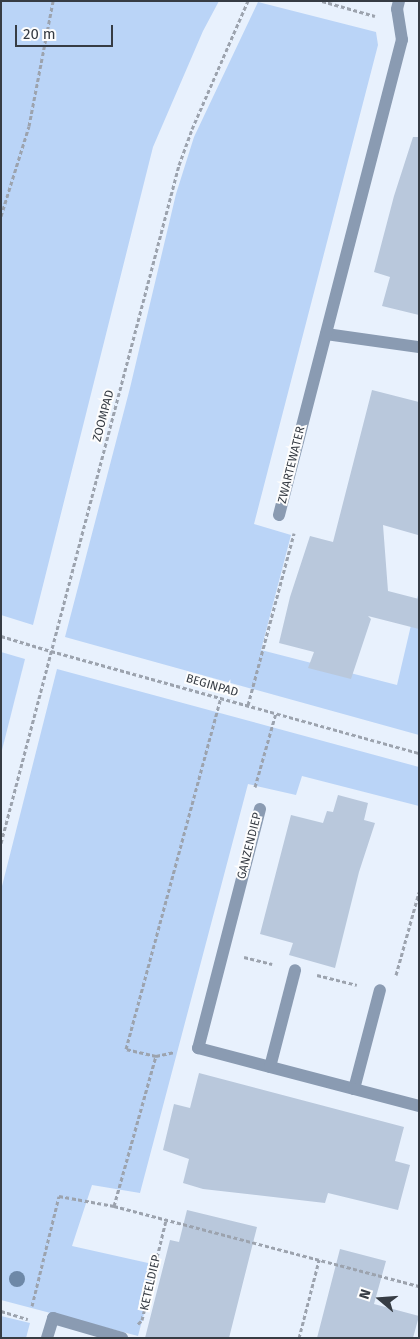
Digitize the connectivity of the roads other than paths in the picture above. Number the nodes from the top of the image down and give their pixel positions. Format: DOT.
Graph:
graph roads {
  1 [pos="399,1"];
  2 [pos="326,334"];
  3 [pos="419,347"];
  4 [pos="279,515"];
  5 [pos="260,809"];
  6 [pos="295,970"];
  7 [pos="380,990"];
  8 [pos="270,1067"];
  9 [pos="354,1089"];
  10 [pos="419,1106"];
  11 [pos="123,1337"];
  12 [pos="47,1338"];
  1 -- 2 [label="street, ZWARTEWATER"];
  2 -- 3 [label="street"];
  2 -- 4 [label="street, ZWARTEWATER"];
  5 -- 8 [label="street, GANZENDIEP"];
  6 -- 8 [label="street"];
  7 -- 9 [label="street"];
  8 -- 9 [label="street, GANZENDIEP"];
  9 -- 10 [label="street, GANZENDIEP"];
  11 -- 12 [label="street"];
}
